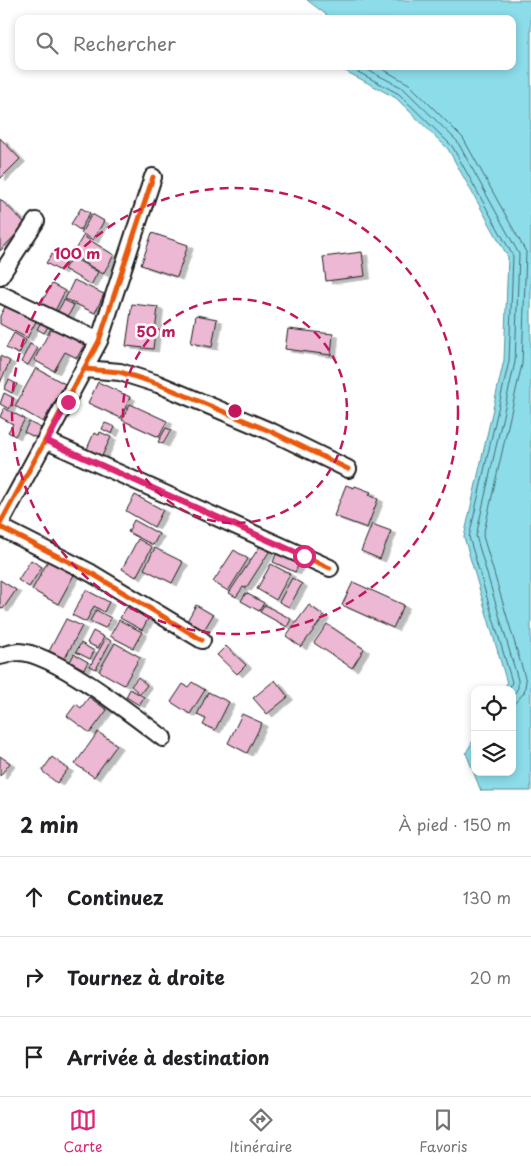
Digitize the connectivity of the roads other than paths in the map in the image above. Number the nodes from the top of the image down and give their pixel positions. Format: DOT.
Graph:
graph roads {
  1 [pos="153,177"];
  2 [pos="36,221"];
  3 [pos="0,276"];
  4 [pos="0,294"];
  5 [pos="99,340"];
  6 [pos="86,369"];
  7 [pos="47,441"];
  8 [pos="348,469"];
  9 [pos="0,525"];
  10 [pos="330,568"];
  11 [pos="202,640"];
  12 [pos="0,656"];
  13 [pos="163,738"];
  1 -- 5 [label="street"];
  2 -- 3 [label="street"];
  4 -- 5 [label="street"];
  5 -- 6 [label="street"];
  6 -- 7 [label="street"];
  6 -- 8 [label="street"];
  7 -- 9 [label="street"];
  7 -- 10 [label="street"];
  9 -- 11 [label="street"];
  12 -- 13 [label="street"];
}
